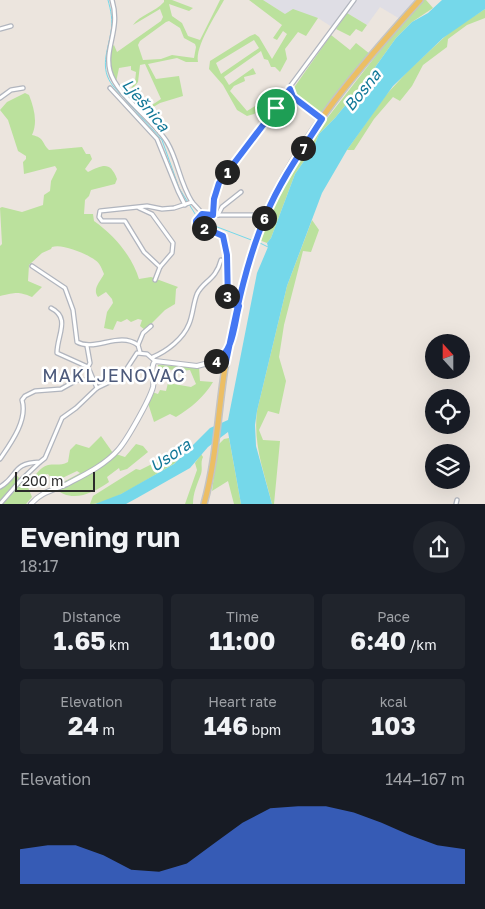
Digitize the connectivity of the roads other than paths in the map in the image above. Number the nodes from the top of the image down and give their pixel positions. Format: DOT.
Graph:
graph roads {
  1 [pos="112,0"];
  2 [pos="354,0"];
  3 [pos="420,0"];
  4 [pos="11,26"];
  5 [pos="0,29"];
  6 [pos="23,88"];
  7 [pos="110,88"];
  8 [pos="290,89"];
  9 [pos="0,98"];
  10 [pos="322,119"];
  11 [pos="241,192"];
  12 [pos="188,203"];
  13 [pos="139,208"];
  14 [pos="201,215"];
  15 [pos="215,215"];
  16 [pos="265,215"];
  17 [pos="221,260"];
  18 [pos="32,266"];
  19 [pos="160,267"];
  20 [pos="155,280"];
  21 [pos="239,306"];
  22 [pos="51,308"];
  23 [pos="150,326"];
  24 [pos="138,344"];
  25 [pos="87,346"];
  26 [pos="140,352"];
  27 [pos="154,359"];
  28 [pos="225,361"];
  29 [pos="88,368"];
  30 [pos="95,380"];
  31 [pos="97,388"];
  32 [pos="0,459"];
  33 [pos="40,462"];
  34 [pos="0,488"];
  35 [pos="0,504"];
  36 [pos="31,504"];
  37 [pos="204,504"];
  1 -- 12 [label="street"];
  2 -- 8 [label="street"];
  3 -- 10 [label="main road"];
  4 -- 5 [label="street"];
  6 -- 9 [label="street"];
  7 -- 12 [label="street"];
  8 -- 10 [label="street"];
  8 -- 15 [label="street"];
  10 -- 16 [label="main road"];
  11 -- 15 [label="street"];
  12 -- 13 [label="street"];
  12 -- 14 [label="street"];
  13 -- 19 [label="street"];
  13 -- 19 [label="street"];
  14 -- 15 [label="street"];
  14 -- 21 [label="street"];
  15 -- 16 [label="street"];
  16 -- 21 [label="main road"];
  17 -- 27 [label="street"];
  18 -- 25 [label="street"];
  19 -- 20 [label="street"];
  21 -- 28 [label="main road"];
  22 -- 29 [label="street"];
  23 -- 24 [label="street"];
  24 -- 25 [label="street"];
  24 -- 26 [label="street"];
  25 -- 29 [label="street"];
  26 -- 27 [label="street"];
  26 -- 31 [label="street"];
  27 -- 28 [label="street"];
  27 -- 36 [label="street"];
  28 -- 37 [label="main road"];
  29 -- 30 [label="street"];
  30 -- 31 [label="street"];
  30 -- 32 [label="street"];
  31 -- 33 [label="street"];
  33 -- 34 [label="street"];
  33 -- 35 [label="street"];
}
